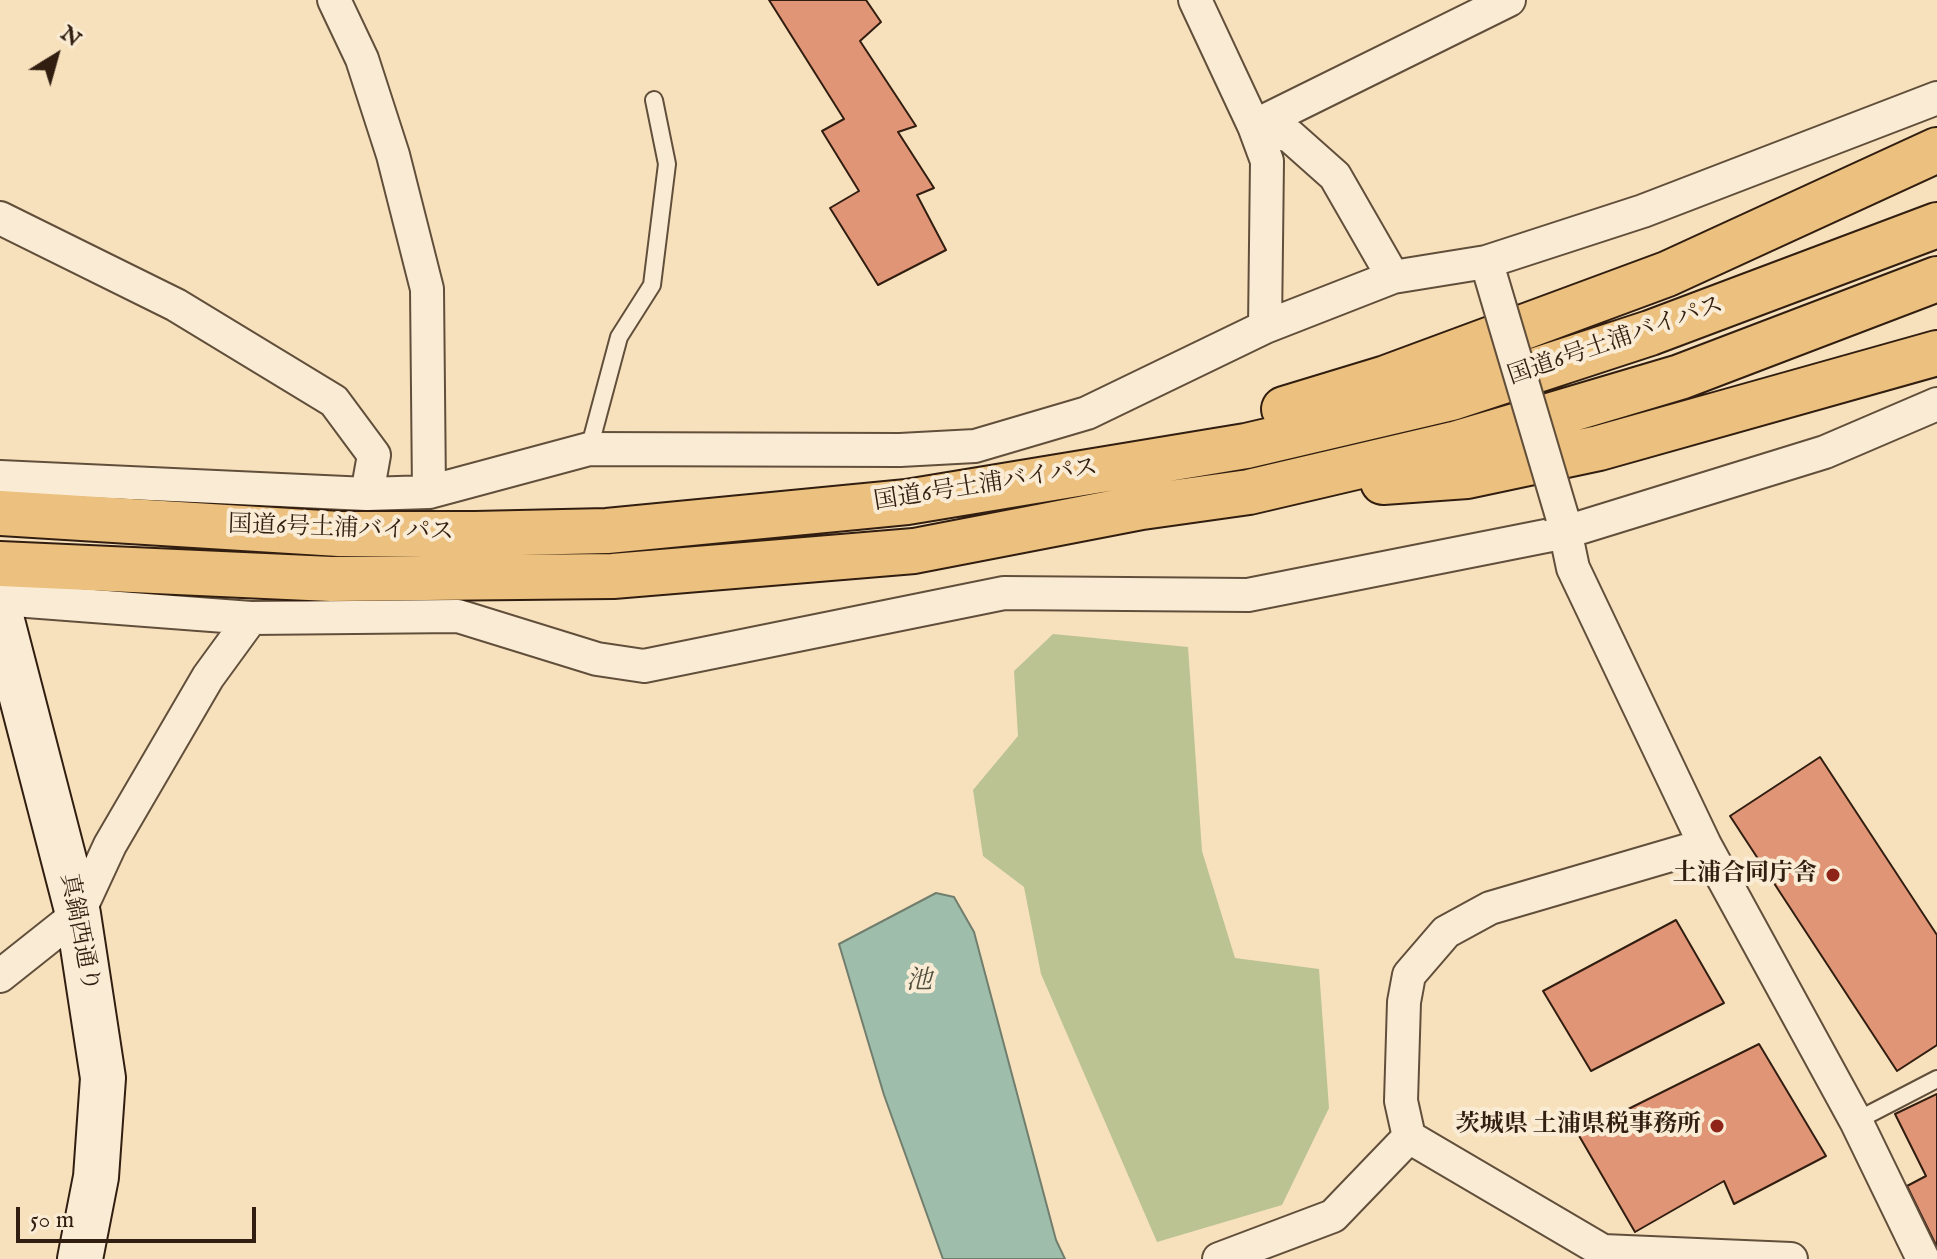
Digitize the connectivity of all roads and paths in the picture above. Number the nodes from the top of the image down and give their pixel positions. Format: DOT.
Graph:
graph roads {
  1 [pos="334,0"];
  2 [pos="1195,0"];
  3 [pos="1509,0"];
  4 [pos="1937,98"];
  5 [pos="654,100"];
  6 [pos="1254,126"];
  7 [pos="1937,150"];
  8 [pos="0,218"];
  9 [pos="1937,225"];
  10 [pos="1488,269"];
  11 [pos="1393,277"];
  12 [pos="1937,279"];
  13 [pos="1265,327"];
  14 [pos="1937,353"];
  15 [pos="1937,404"];
  16 [pos="589,449"];
  17 [pos="1139,461"];
  18 [pos="0,477"];
  19 [pos="429,492"];
  20 [pos="1249,492"];
  21 [pos="367,494"];
  22 [pos="0,513"];
  23 [pos="1564,524"];
  24 [pos="0,564"];
  25 [pos="0,599"];
  26 [pos="0,613"];
  27 [pos="251,618"];
  28 [pos="1705,845"];
  29 [pos="78,914"];
  30 [pos="0,976"];
  31 [pos="1937,1079"];
  32 [pos="1856,1121"];
  33 [pos="1409,1137"];
  34 [pos="80,1259"];
  35 [pos="1219,1259"];
  36 [pos="1791,1259"];
  37 [pos="1923,1259"];
  1 -- 19 [label="street"];
  2 -- 6 [label="street"];
  3 -- 6 [label="street"];
  4 -- 10 [label="street"];
  5 -- 16 [label="lane"];
  6 -- 11 [label="street"];
  6 -- 13 [label="street"];
  7 -- 17 [label="highway"];
  8 -- 21 [label="street"];
  9 -- 17 [label="highway, 国道6号土浦バイパス"];
  10 -- 11 [label="street"];
  10 -- 23 [label="street, bridge"];
  11 -- 13 [label="street"];
  12 -- 20 [label="highway, 国道6号土浦バイパス"];
  13 -- 16 [label="street"];
  14 -- 20 [label="highway"];
  15 -- 23 [label="street"];
  16 -- 19 [label="street"];
  17 -- 22 [label="highway, 国道6号土浦バイパス"];
  18 -- 21 [label="street"];
  19 -- 21 [label="street"];
  20 -- 24 [label="highway, 国道6号土浦バイパス"];
  23 -- 27 [label="street"];
  23 -- 28 [label="street"];
  25 -- 27 [label="street"];
  26 -- 29 [label="street, 真鍋西通り"];
  27 -- 29 [label="street"];
  28 -- 32 [label="street"];
  28 -- 33 [label="street"];
  29 -- 30 [label="street"];
  29 -- 34 [label="street, 真鍋西通り"];
  31 -- 32 [label="lane"];
  32 -- 37 [label="street"];
  33 -- 35 [label="street"];
  33 -- 36 [label="street"];
}
